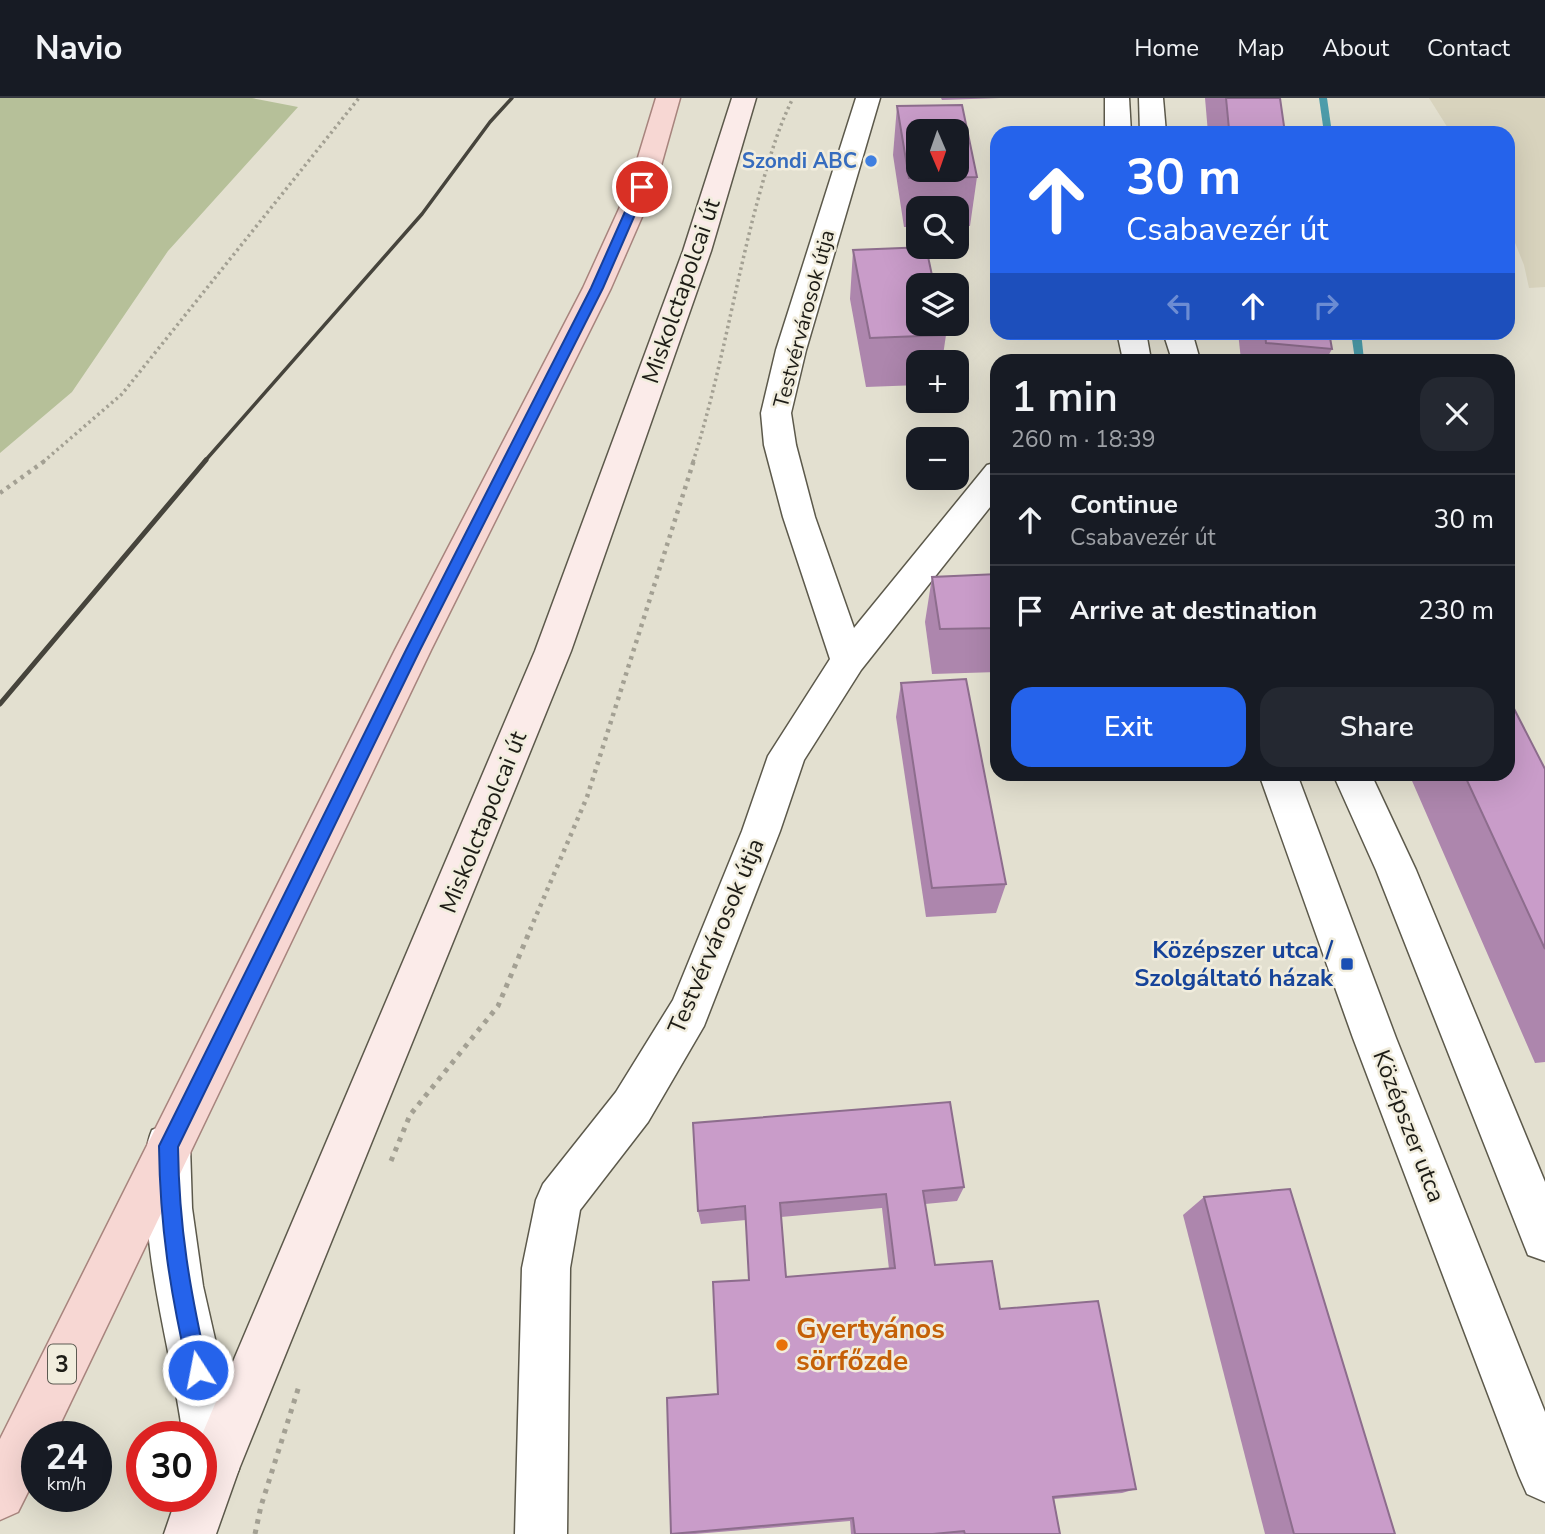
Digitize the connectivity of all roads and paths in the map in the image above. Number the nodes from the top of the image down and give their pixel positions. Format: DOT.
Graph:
graph roads {
  1 [pos="359,98"];
  2 [pos="668,98"];
  3 [pos="744,98"];
  4 [pos="793,98"];
  5 [pos="868,98"];
  6 [pos="1117,98"];
  7 [pos="1151,98"];
  8 [pos="1118,126"];
  9 [pos="1153,126"];
  10 [pos="990,484"];
  11 [pos="0,493"];
  12 [pos="848,660"];
  13 [pos="1280,781"];
  14 [pos="1355,781"];
  15 [pos="168,1146"];
  16 [pos="389,1167"];
  17 [pos="127,1236"];
  18 [pos="1545,1238"];
  19 [pos="179,1286"];
  20 [pos="303,1373"];
  21 [pos="206,1421"];
  22 [pos="217,1459"];
  23 [pos="1545,1476"];
  24 [pos="0,1494"];
  25 [pos="198,1512"];
  26 [pos="190,1534"];
  27 [pos="255,1534"];
  28 [pos="541,1534"];
  1 -- 11 [label="path"];
  2 -- 15 [label="main road, 3"];
  3 -- 22 [label="street, Miskolctapolcai út"];
  4 -- 16 [label="path"];
  5 -- 12 [label="street, Testvérvárosok útja"];
  6 -- 8 [label="street"];
  7 -- 9 [label="street"];
  10 -- 12 [label="street, Testvérvárosok útja"];
  12 -- 28 [label="street, Testvérvárosok útja"];
  13 -- 23 [label="street, Középszer utca"];
  14 -- 18 [label="street"];
  15 -- 17 [label="main road, 3"];
  15 -- 19 [label="street"];
  17 -- 19 [label="street"];
  17 -- 24 [label="main road, 3"];
  19 -- 21 [label="street"];
  20 -- 27 [label="path"];
  25 -- 26 [label="street, Miskolctapolcai út"];
}
